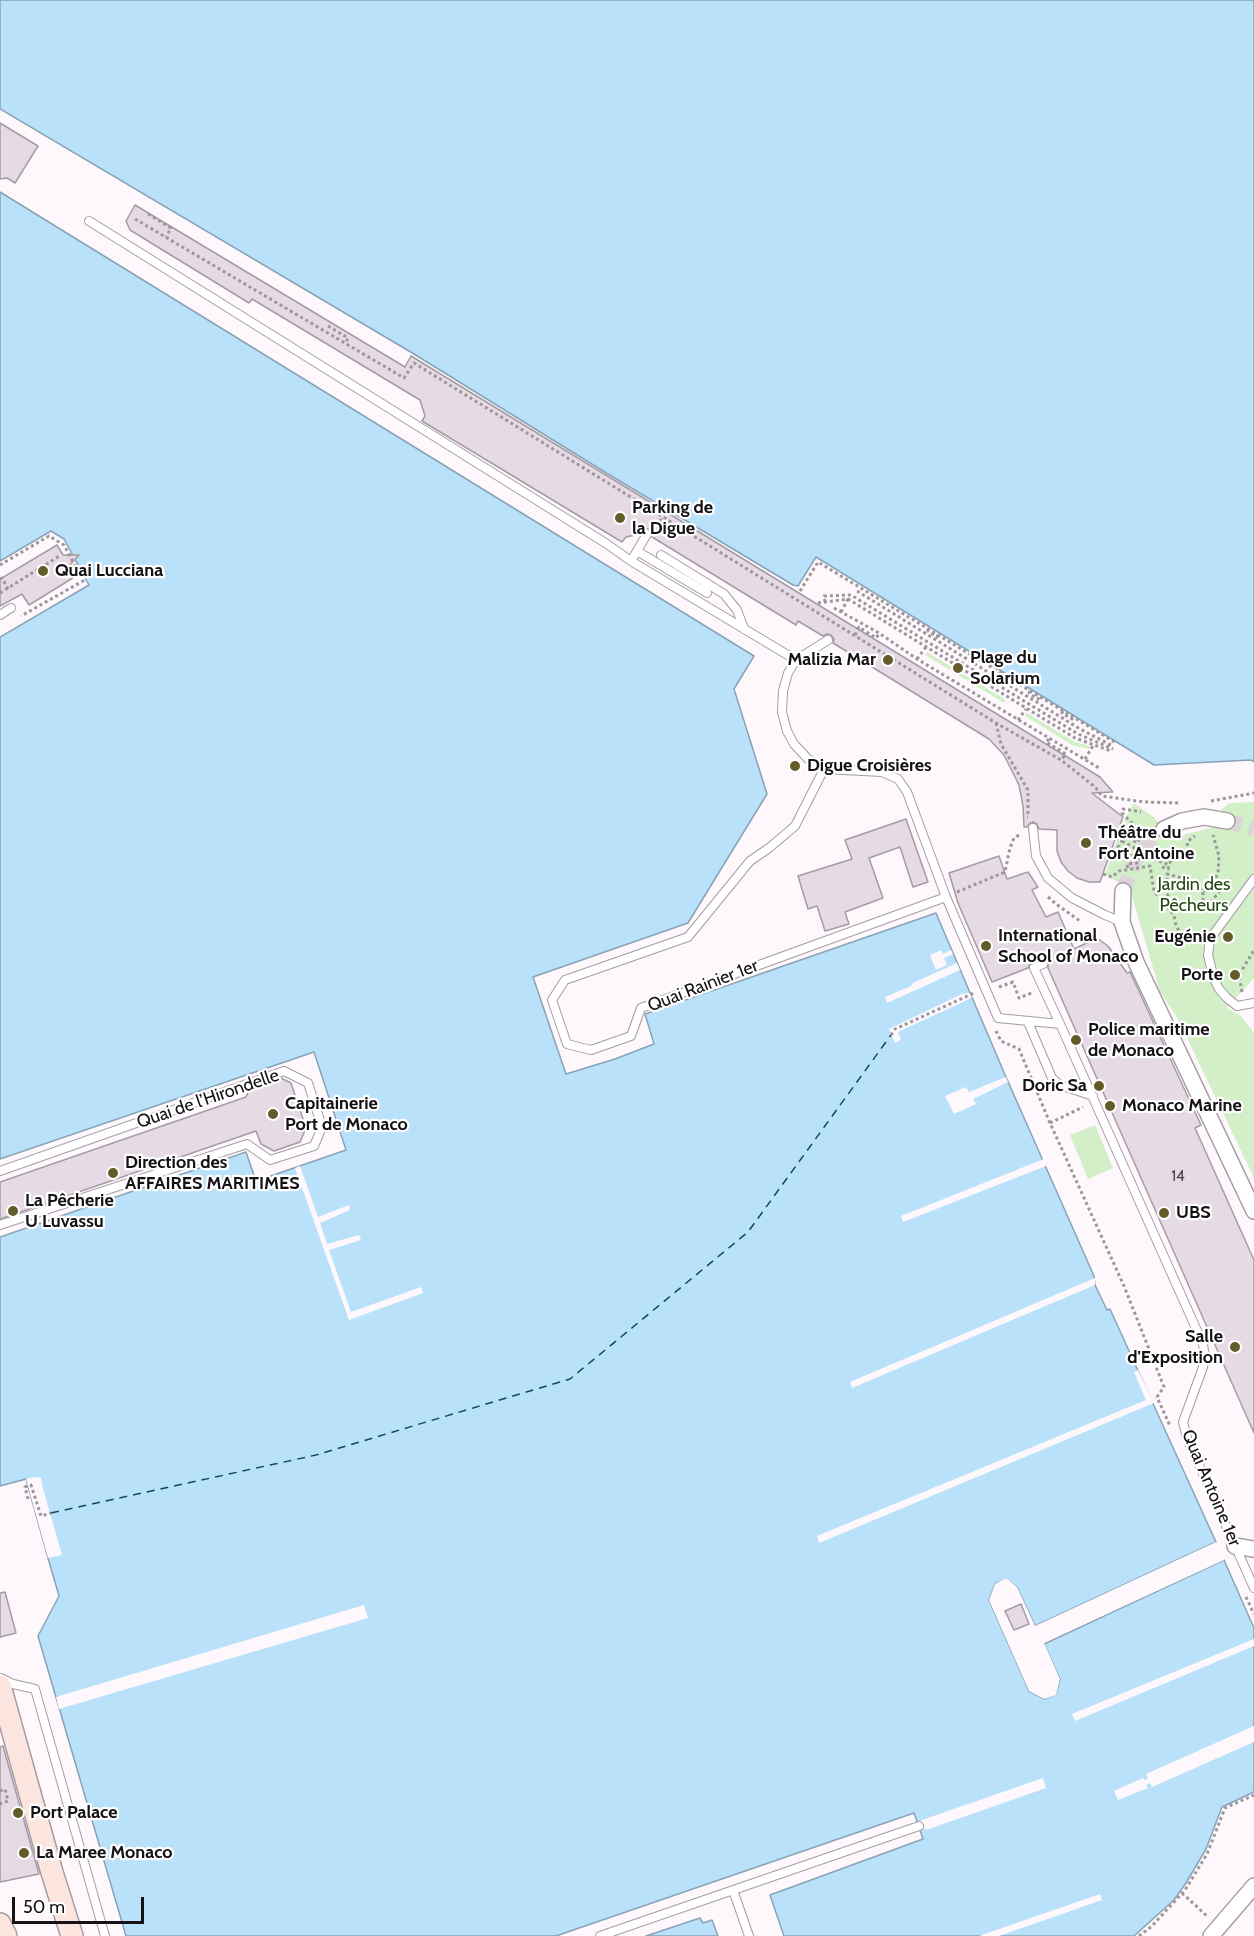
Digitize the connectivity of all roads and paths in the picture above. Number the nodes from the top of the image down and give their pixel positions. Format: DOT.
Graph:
graph roads {
  1 [pos="148,214"];
  2 [pos="135,219"];
  3 [pos="89,221"];
  4 [pos="166,237"];
  5 [pos="328,326"];
  6 [pos="346,342"];
  7 [pos="647,534"];
  8 [pos="637,551"];
  9 [pos="61,555"];
  10 [pos="661,555"];
  11 [pos="631,561"];
  12 [pos="0,565"];
  13 [pos="0,579"];
  14 [pos="8,589"];
  15 [pos="858,589"];
  16 [pos="800,591"];
  17 [pos="707,593"];
  18 [pos="0,594"];
  19 [pos="853,596"];
  20 [pos="848,599"];
  21 [pos="825,602"];
  22 [pos="818,603"];
  23 [pos="11,608"];
  24 [pos="834,608"];
  25 [pos="896,609"];
  26 [pos="841,612"];
  27 [pos="0,615"];
  28 [pos="906,615"];
  29 [pos="899,616"];
  30 [pos="895,622"];
  31 [pos="892,626"];
  32 [pos="744,629"];
  33 [pos="928,629"];
  34 [pos="879,633"];
  35 [pos="855,635"];
  36 [pos="938,635"];
  37 [pos="932,636"];
  38 [pos="828,640"];
  39 [pos="928,642"];
  40 [pos="926,647"];
  41 [pos="963,650"];
  42 [pos="971,655"];
  43 [pos="963,658"];
  44 [pos="917,659"];
  45 [pos="796,660"];
  46 [pos="958,666"];
  47 [pos="995,669"];
  48 [pos="998,676"];
  49 [pos="1005,676"];
  50 [pos="993,684"];
  51 [pos="1030,691"];
  52 [pos="1039,696"];
  53 [pos="1032,698"];
  54 [pos="1027,706"];
  55 [pos="1063,711"];
  56 [pos="1073,717"];
  57 [pos="1018,720"];
  58 [pos="1064,720"];
  59 [pos="996,723"];
  60 [pos="1059,728"];
  61 [pos="1097,738"];
  62 [pos="1049,739"];
  63 [pos="1113,747"];
  64 [pos="1085,759"];
  65 [pos="1061,760"];
  66 [pos="1099,768"];
  67 [pos="824,769"];
  68 [pos="1144,802"];
  69 [pos="1141,812"];
  70 [pos="1024,818"];
  71 [pos="1227,821"];
  72 [pos="1033,828"];
  73 [pos="1164,829"];
  74 [pos="1119,830"];
  75 [pos="1021,834"];
  76 [pos="1213,834"];
  77 [pos="1126,835"];
  78 [pos="1122,841"];
  79 [pos="1169,856"];
  80 [pos="1170,865"];
  81 [pos="1162,867"];
  82 [pos="1128,869"];
  83 [pos="1103,873"];
  84 [pos="1254,879"];
  85 [pos="1123,891"];
  86 [pos="1203,891"];
  87 [pos="946,897"];
  88 [pos="1241,897"];
  89 [pos="1162,900"];
  90 [pos="1122,922"];
  91 [pos="1160,927"];
  92 [pos="1254,950"];
  93 [pos="1043,964"];
  94 [pos="1043,988"];
  95 [pos="987,992"];
  96 [pos="1254,1003"];
  97 [pos="1244,1005"];
  98 [pos="1028,1022"];
  99 [pos="993,1023"];
  100 [pos="1060,1024"];
  101 [pos="891,1035"];
  102 [pos="1094,1099"];
  103 [pos="1050,1123"];
  104 [pos="0,1171"];
  105 [pos="1254,1211"];
  106 [pos="0,1226"];
  107 [pos="1158,1397"];
  108 [pos="28,1499"];
  109 [pos="51,1513"];
  110 [pos="1236,1546"];
  111 [pos="1254,1549"];
  112 [pos="1254,1588"];
  113 [pos="0,1677"];
  114 [pos="0,1686"];
  115 [pos="0,1791"];
  116 [pos="1254,1795"];
  117 [pos="0,1804"];
  118 [pos="919,1826"];
  119 [pos="1254,1886"];
  120 [pos="733,1890"];
  121 [pos="1182,1893"];
  122 [pos="0,1923"];
  123 [pos="1215,1932"];
  124 [pos="6,1936"];
  125 [pos="72,1936"];
  126 [pos="105,1936"];
  127 [pos="600,1936"];
  128 [pos="749,1936"];
  129 [pos="1139,1936"];
  1 -- 4 [label="path"];
  2 -- 4 [label="path"];
  3 -- 11 [label="lane"];
  4 -- 6 [label="path"];
  5 -- 6 [label="path"];
  6 -- 35 [label="path"];
  7 -- 8 [label="lane"];
  8 -- 11 [label="lane"];
  8 -- 17 [label="lane"];
  9 -- 14 [label="path"];
  10 -- 32 [label="lane"];
  11 -- 32 [label="lane"];
  12 -- 23 [label="path"];
  13 -- 14 [label="path"];
  14 -- 18 [label="path"];
  15 -- 16 [label="path"];
  15 -- 19 [label="path"];
  15 -- 25 [label="path"];
  15 -- 29 [label="path"];
  19 -- 21 [label="path"];
  19 -- 30 [label="path"];
  20 -- 21 [label="path"];
  20 -- 26 [label="path"];
  20 -- 31 [label="path"];
  21 -- 22 [label="path"];
  23 -- 27 [label="lane"];
  24 -- 26 [label="path"];
  25 -- 28 [label="path"];
  25 -- 29 [label="path"];
  26 -- 34 [label="path"];
  28 -- 29 [label="path"];
  28 -- 33 [label="path"];
  29 -- 30 [label="path"];
  29 -- 37 [label="path"];
  30 -- 31 [label="path"];
  30 -- 39 [label="path"];
  31 -- 40 [label="path"];
  32 -- 45 [label="lane"];
  33 -- 36 [label="path"];
  33 -- 37 [label="path"];
  34 -- 35 [label="path"];
  34 -- 44 [label="path"];
  35 -- 59 [label="path"];
  36 -- 37 [label="path"];
  36 -- 41 [label="path"];
  37 -- 39 [label="path"];
  37 -- 43 [label="path"];
  38 -- 45 [label="lane"];
  39 -- 43 [label="path"];
  40 -- 44 [label="path"];
  40 -- 46 [label="path"];
  41 -- 42 [label="path"];
  41 -- 43 [label="path"];
  42 -- 43 [label="path"];
  42 -- 47 [label="path"];
  43 -- 46 [label="path"];
  43 -- 48 [label="path"];
  43 -- 50 [label="path"];
  44 -- 57 [label="path"];
  45 -- 67 [label="lane"];
  46 -- 50 [label="path"];
  47 -- 48 [label="path"];
  47 -- 49 [label="path"];
  48 -- 49 [label="path"];
  48 -- 50 [label="path"];
  48 -- 53 [label="path"];
  49 -- 51 [label="path"];
  50 -- 54 [label="path"];
  51 -- 52 [label="path"];
  51 -- 53 [label="path"];
  52 -- 53 [label="path"];
  52 -- 55 [label="path"];
  53 -- 54 [label="path"];
  53 -- 58 [label="path"];
  54 -- 57 [label="path"];
  54 -- 58 [label="path"];
  54 -- 60 [label="path"];
  55 -- 56 [label="path"];
  55 -- 58 [label="path"];
  56 -- 58 [label="path"];
  56 -- 61 [label="path"];
  57 -- 62 [label="path"];
  58 -- 60 [label="path"];
  58 -- 61 [label="path"];
  59 -- 65 [label="path"];
  59 -- 70 [label="path"];
  60 -- 61 [label="path"];
  61 -- 63 [label="path"];
  61 -- 63 [label="path"];
  61 -- 63 [label="path"];
  61 -- 64 [label="path"];
  62 -- 64 [label="path"];
  62 -- 65 [label="path"];
  64 -- 66 [label="path"];
  65 -- 68 [label="path"];
  67 -- 87 [label="lane"];
  67 -- 87 [label="lane, Quai Rainier 1er"];
  69 -- 77 [label="path"];
  71 -- 73 [label="street"];
  72 -- 90 [label="lane"];
  74 -- 77 [label="path"];
  75 -- 87 [label="path"];
  76 -- 86 [label="path"];
  77 -- 78 [label="path"];
  78 -- 80 [label="path"];
  78 -- 82 [label="path"];
  79 -- 80 [label="path"];
  80 -- 81 [label="path"];
  82 -- 83 [label="path"];
  82 -- 89 [label="path"];
  84 -- 88 [label="lane"];
  85 -- 90 [label="street"];
  86 -- 88 [label="path"];
  86 -- 89 [label="path"];
  87 -- 95 [label="lane"];
  88 -- 97 [label="lane"];
  89 -- 91 [label="path"];
  90 -- 105 [label="street"];
  92 -- 97 [label="path"];
  93 -- 94 [label="lane"];
  94 -- 95 [label="path"];
  94 -- 100 [label="lane"];
  95 -- 98 [label="lane"];
  95 -- 101 [label="path"];
  96 -- 97 [label="lane"];
  98 -- 100 [label="lane"];
  98 -- 102 [label="lane"];
  99 -- 103 [label="path"];
  100 -- 102 [label="lane"];
  102 -- 103 [label="path"];
  102 -- 110 [label="lane, Quai Antoine 1er"];
  103 -- 107 [label="path"];
  104 -- 106 [label="lane, Quai de l’Hirondelle"];
  108 -- 109 [label="path"];
  110 -- 111 [label="street"];
  110 -- 112 [label="lane, Quai Antoine 1er"];
  113 -- 126 [label="lane"];
  114 -- 125 [label="main road"];
  115 -- 117 [label="path"];
  116 -- 121 [label="path"];
  118 -- 120 [label="lane"];
  119 -- 123 [label="street"];
  120 -- 127 [label="lane"];
  120 -- 128 [label="lane"];
  121 -- 123 [label="path"];
  121 -- 129 [label="path"];
  122 -- 124 [label="main road"];
}
